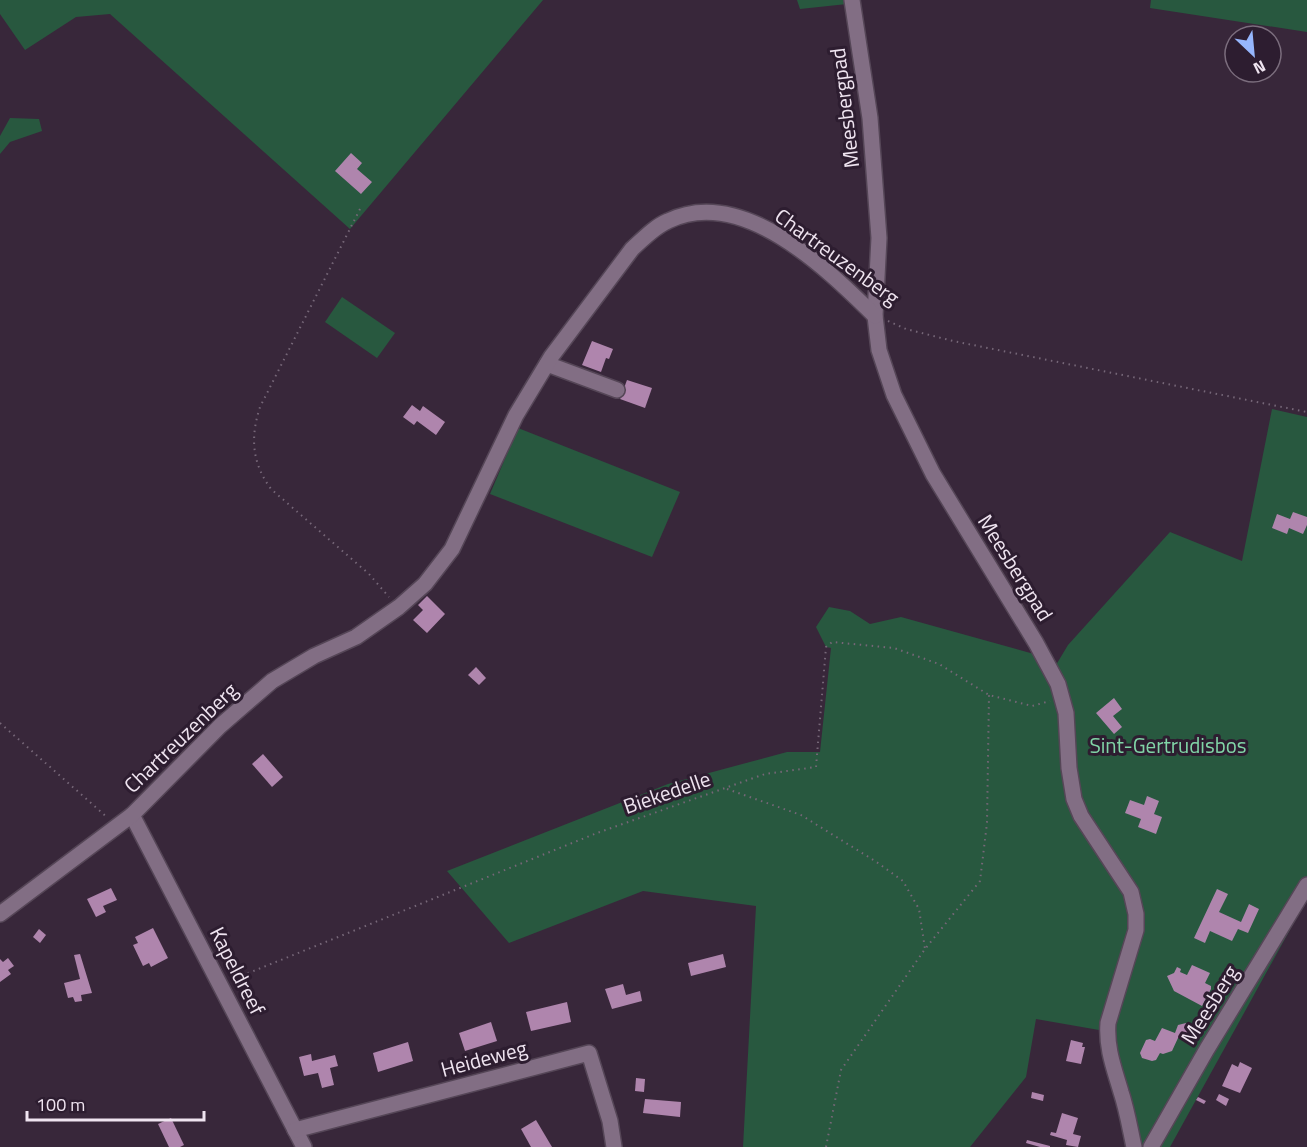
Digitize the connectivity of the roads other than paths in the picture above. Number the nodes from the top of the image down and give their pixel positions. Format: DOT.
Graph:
graph roads {
  1 [pos="852,0"];
  2 [pos="874,316"];
  3 [pos="547,364"];
  4 [pos="618,390"];
  5 [pos="132,814"];
  6 [pos="1307,885"];
  7 [pos="0,914"];
  8 [pos="295,1130"];
  9 [pos="304,1147"];
  10 [pos="614,1147"];
  11 [pos="1134,1147"];
  12 [pos="1151,1147"];
  1 -- 2 [label="street, Meesbergpad"];
  2 -- 3 [label="street, Chartreuzenberg"];
  2 -- 11 [label="street, Meesbergpad"];
  3 -- 4 [label="street"];
  3 -- 5 [label="street, Chartreuzenberg"];
  5 -- 7 [label="street, Chartreuzenberg"];
  5 -- 8 [label="street, Kapeldreef"];
  6 -- 12 [label="street, Meesberg"];
  8 -- 9 [label="street, Kapeldreef"];
  8 -- 10 [label="street, Heideweg"];
}
